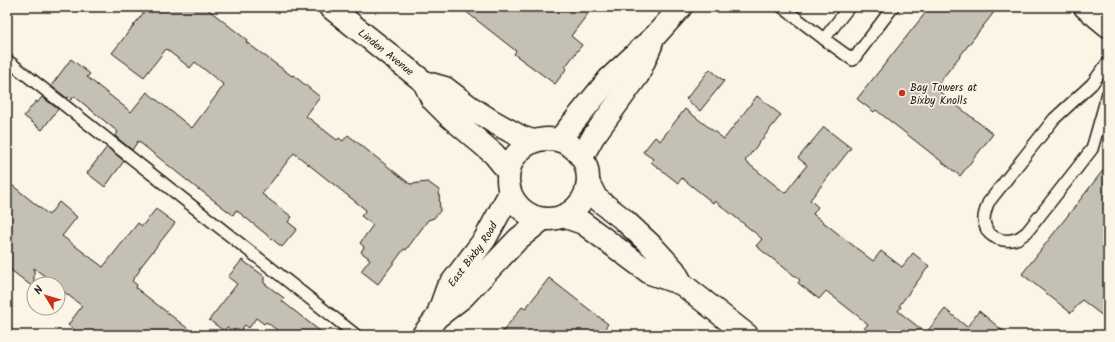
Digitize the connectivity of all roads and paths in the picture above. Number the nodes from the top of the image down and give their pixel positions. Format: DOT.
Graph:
graph roads {
  1 [pos="330,7"];
  2 [pos="681,7"];
  3 [pos="782,7"];
  4 [pos="849,7"];
  5 [pos="893,7"];
  6 [pos="1088,8"];
  7 [pos="1108,26"];
  8 [pos="655,36"];
  9 [pos="824,39"];
  10 [pos="7,60"];
  11 [pos="1108,62"];
  12 [pos="424,82"];
  13 [pos="1108,93"];
  14 [pos="559,140"];
  15 [pos="533,141"];
  16 [pos="582,157"];
  17 [pos="508,171"];
  18 [pos="588,182"];
  19 [pos="510,193"];
  20 [pos="553,218"];
  21 [pos="682,284"];
  22 [pos="437,317"];
  23 [pos="356,335"];
  24 [pos="423,335"];
  25 [pos="747,335"];
  1 -- 12 [label="street, Linden Avenue"];
  2 -- 8 [label="street"];
  3 -- 9 [label="lane"];
  4 -- 9 [label="lane"];
  5 -- 9 [label="lane"];
  6 -- 7 [label="street"];
  8 -- 14 [label="street"];
  8 -- 16 [label="street"];
  10 -- 23 [label="lane"];
  11 -- 13 [label="lane"];
  12 -- 15 [label="street"];
  12 -- 17 [label="street"];
  14 -- 15 [label="street"];
  14 -- 16 [label="street"];
  15 -- 17 [label="street"];
  16 -- 18 [label="street"];
  17 -- 19 [label="street"];
  18 -- 20 [label="street"];
  18 -- 21 [label="street"];
  19 -- 20 [label="street"];
  19 -- 22 [label="street, East Bixby Road"];
  20 -- 21 [label="street"];
  20 -- 22 [label="street, East Bixby Road"];
  21 -- 25 [label="street"];
  22 -- 24 [label="street, East Bixby Road"];
}
